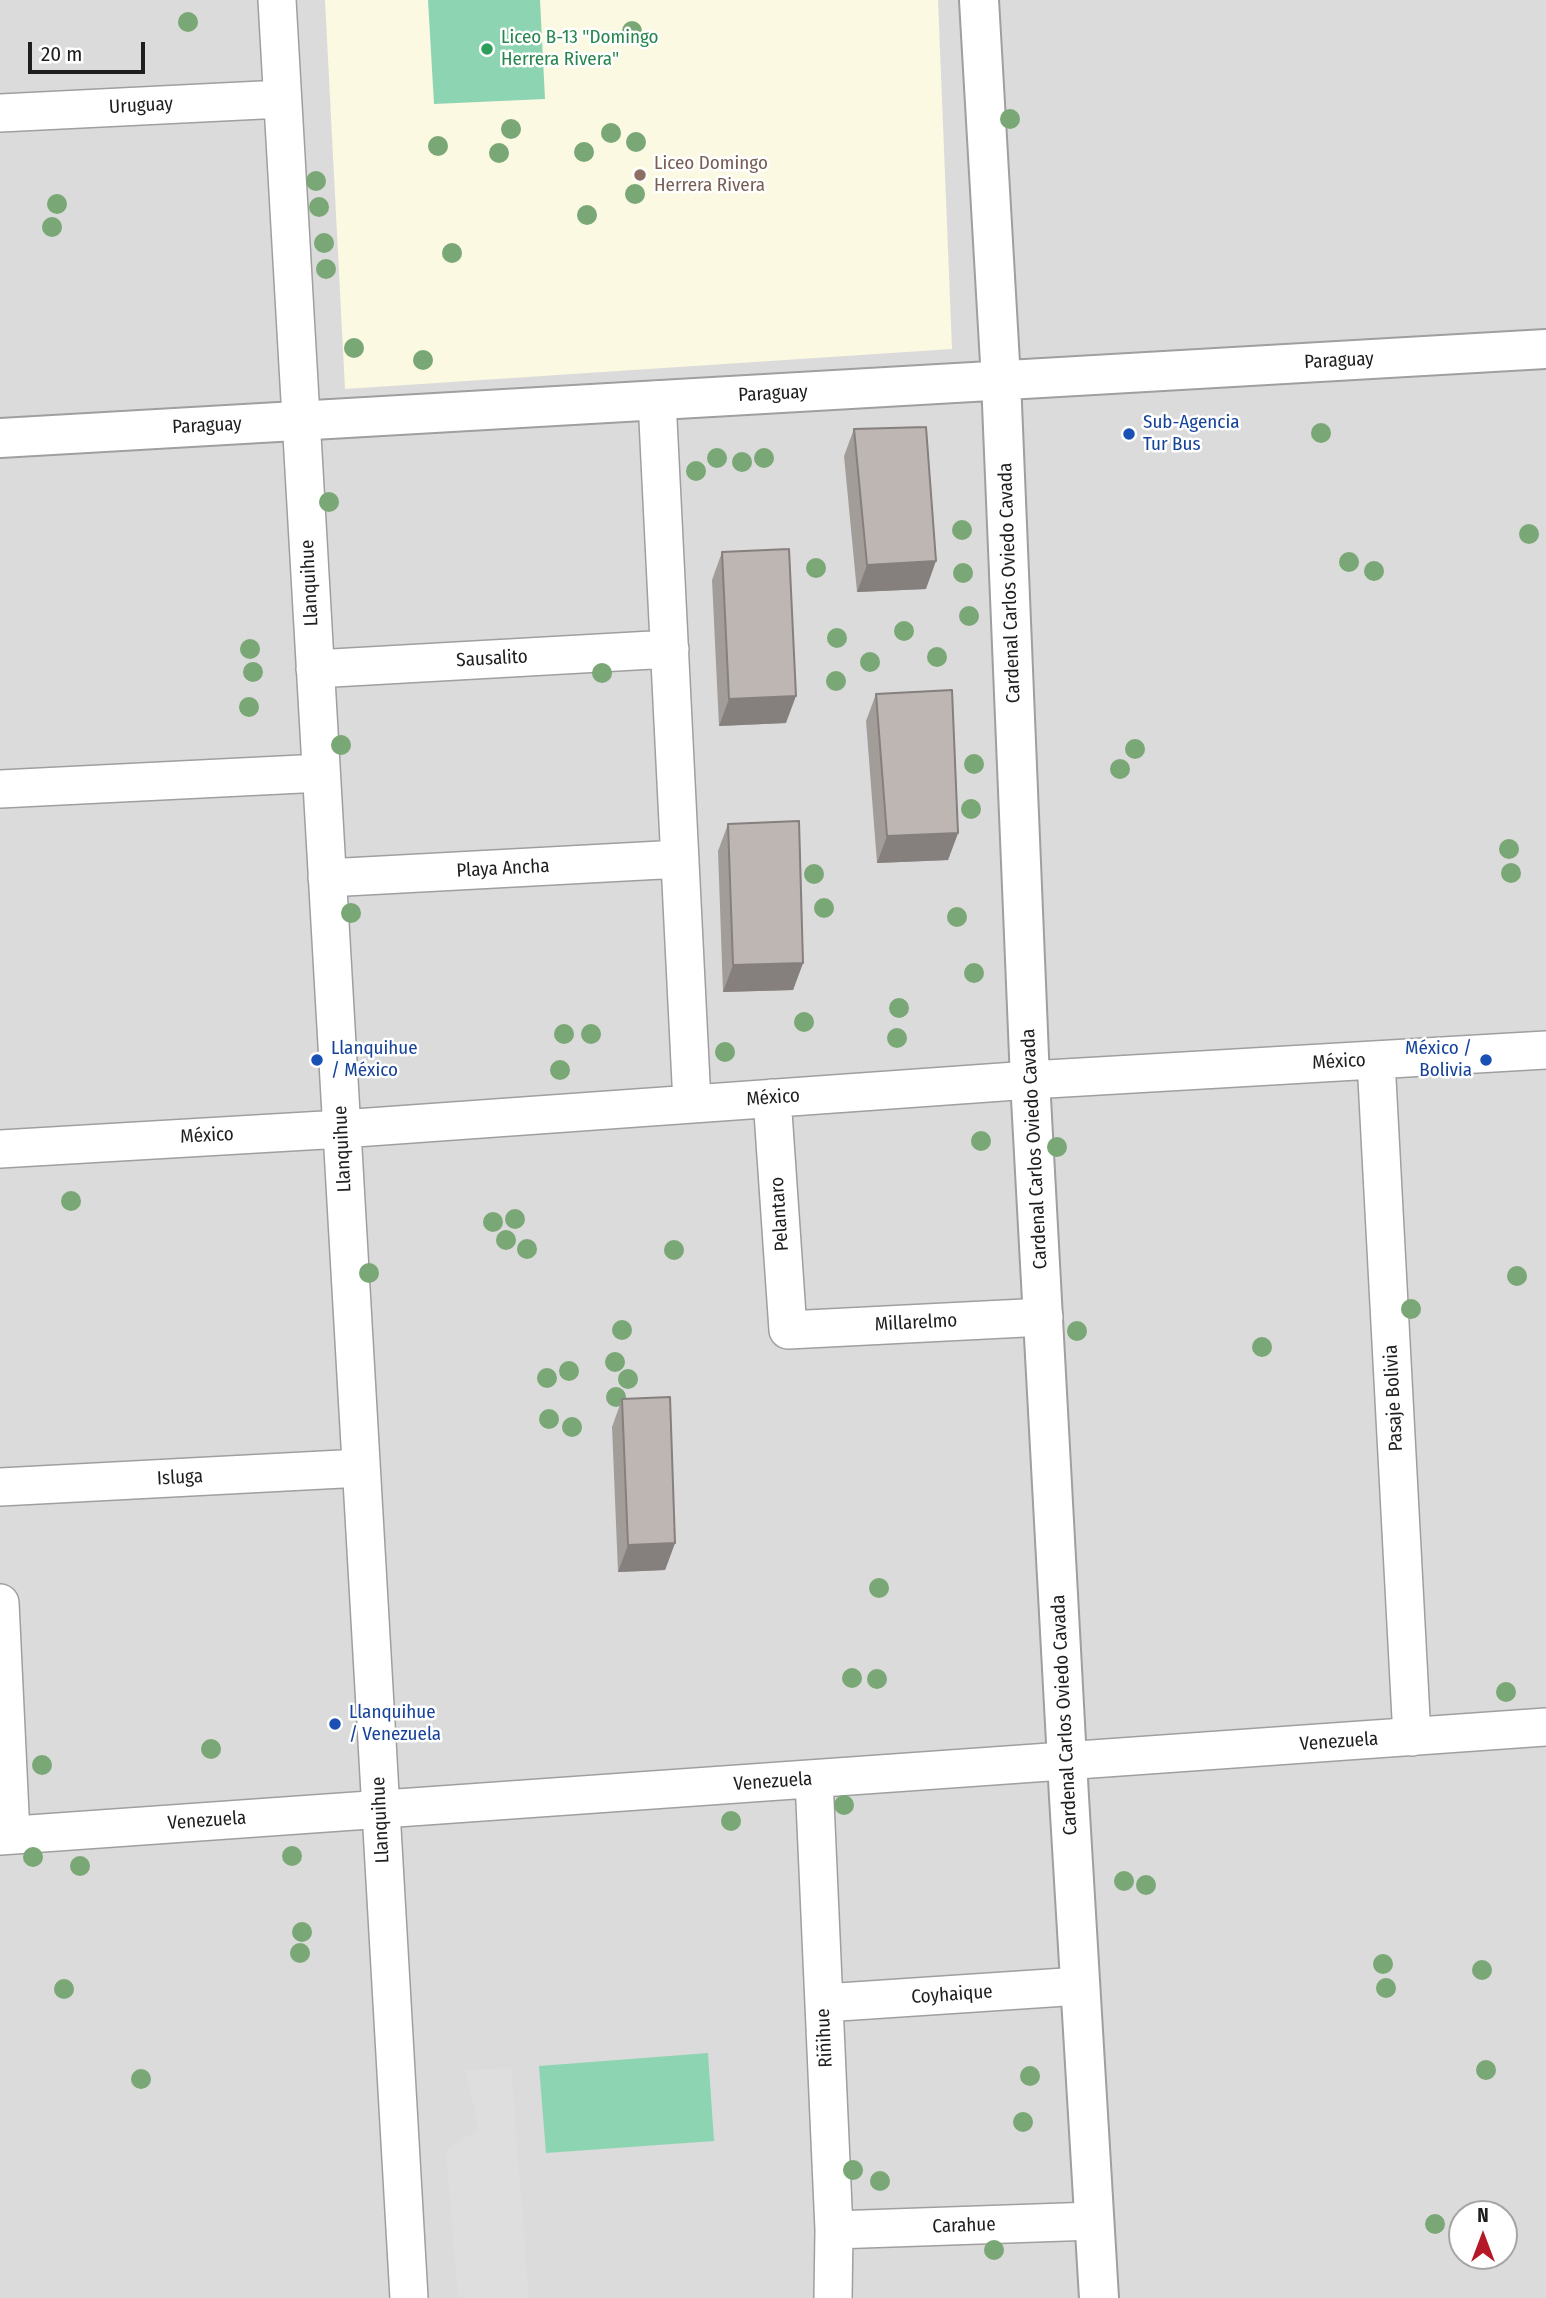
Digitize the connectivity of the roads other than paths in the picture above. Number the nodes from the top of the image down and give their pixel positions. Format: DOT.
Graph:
graph roads {
  1 [pos="277,0"];
  2 [pos="979,0"];
  3 [pos="282,99"];
  4 [pos="0,113"];
  5 [pos="1546,349"];
  6 [pos="1002,380"];
  7 [pos="657,400"];
  8 [pos="301,420"];
  9 [pos="0,438"];
  10 [pos="670,649"];
  11 [pos="315,669"];
  12 [pos="321,773"];
  13 [pos="0,789"];
  14 [pos="680,859"];
  15 [pos="327,878"];
  16 [pos="1546,1050"];
  17 [pos="1376,1060"];
  18 [pos="1030,1080"];
  19 [pos="772,1098"];
  20 [pos="692,1103"];
  21 [pos="341,1129"];
  22 [pos="0,1149"];
  23 [pos="1044,1317"];
  24 [pos="788,1330"];
  25 [pos="361,1468"];
  26 [pos="0,1487"];
  27 [pos="0,1603"];
  28 [pos="1546,1727"];
  29 [pos="1412,1737"];
  30 [pos="1067,1761"];
  31 [pos="814,1779"];
  32 [pos="380,1809"];
  33 [pos="6,1835"];
  34 [pos="1080,1986"];
  35 [pos="824,2003"];
  36 [pos="1094,2221"];
  37 [pos="834,2230"];
  38 [pos="409,2298"];
  39 [pos="833,2298"];
  40 [pos="1099,2298"];
  1 -- 3 [label="street, Llanquihue"];
  2 -- 6 [label="street, Cardenal Carlos Oviedo Cavada"];
  3 -- 4 [label="street, Uruguay"];
  3 -- 8 [label="street, Llanquihue"];
  5 -- 6 [label="street, Paraguay"];
  6 -- 7 [label="street, Paraguay"];
  6 -- 18 [label="street, Cardenal Carlos Oviedo Cavada"];
  7 -- 8 [label="street, Paraguay"];
  7 -- 10 [label="street"];
  8 -- 9 [label="street, Paraguay"];
  8 -- 11 [label="street, Llanquihue"];
  10 -- 11 [label="street, Sausalito"];
  10 -- 14 [label="street"];
  11 -- 12 [label="street, Llanquihue"];
  12 -- 13 [label="street"];
  12 -- 15 [label="street, Llanquihue"];
  14 -- 15 [label="street, Playa Ancha"];
  14 -- 20 [label="street"];
  15 -- 21 [label="street, Llanquihue"];
  16 -- 17 [label="street, México"];
  17 -- 18 [label="street, México"];
  17 -- 29 [label="street, Pasaje Bolivia"];
  18 -- 19 [label="street, México"];
  18 -- 23 [label="street, Cardenal Carlos Oviedo Cavada"];
  19 -- 20 [label="street, México"];
  19 -- 24 [label="street, Pelantaro"];
  20 -- 21 [label="street, México"];
  21 -- 22 [label="street, México"];
  21 -- 25 [label="street, Llanquihue"];
  23 -- 24 [label="street, Millarelmo"];
  23 -- 30 [label="street, Cardenal Carlos Oviedo Cavada"];
  25 -- 26 [label="street, Isluga"];
  25 -- 32 [label="street, Llanquihue"];
  27 -- 33 [label="street"];
  28 -- 29 [label="street, Venezuela"];
  29 -- 30 [label="street, Venezuela"];
  30 -- 31 [label="street, Venezuela"];
  30 -- 34 [label="street, Cardenal Carlos Oviedo Cavada"];
  31 -- 32 [label="street, Venezuela"];
  31 -- 35 [label="street, Riñihue"];
  32 -- 33 [label="street, Venezuela"];
  32 -- 38 [label="street, Llanquihue"];
  34 -- 35 [label="street, Coyhaique"];
  34 -- 36 [label="street, Cardenal Carlos Oviedo Cavada"];
  35 -- 37 [label="street, Riñihue"];
  36 -- 37 [label="street, Carahue"];
  36 -- 40 [label="street, Cardenal Carlos Oviedo Cavada"];
  37 -- 39 [label="street, Riñihue"];
}
